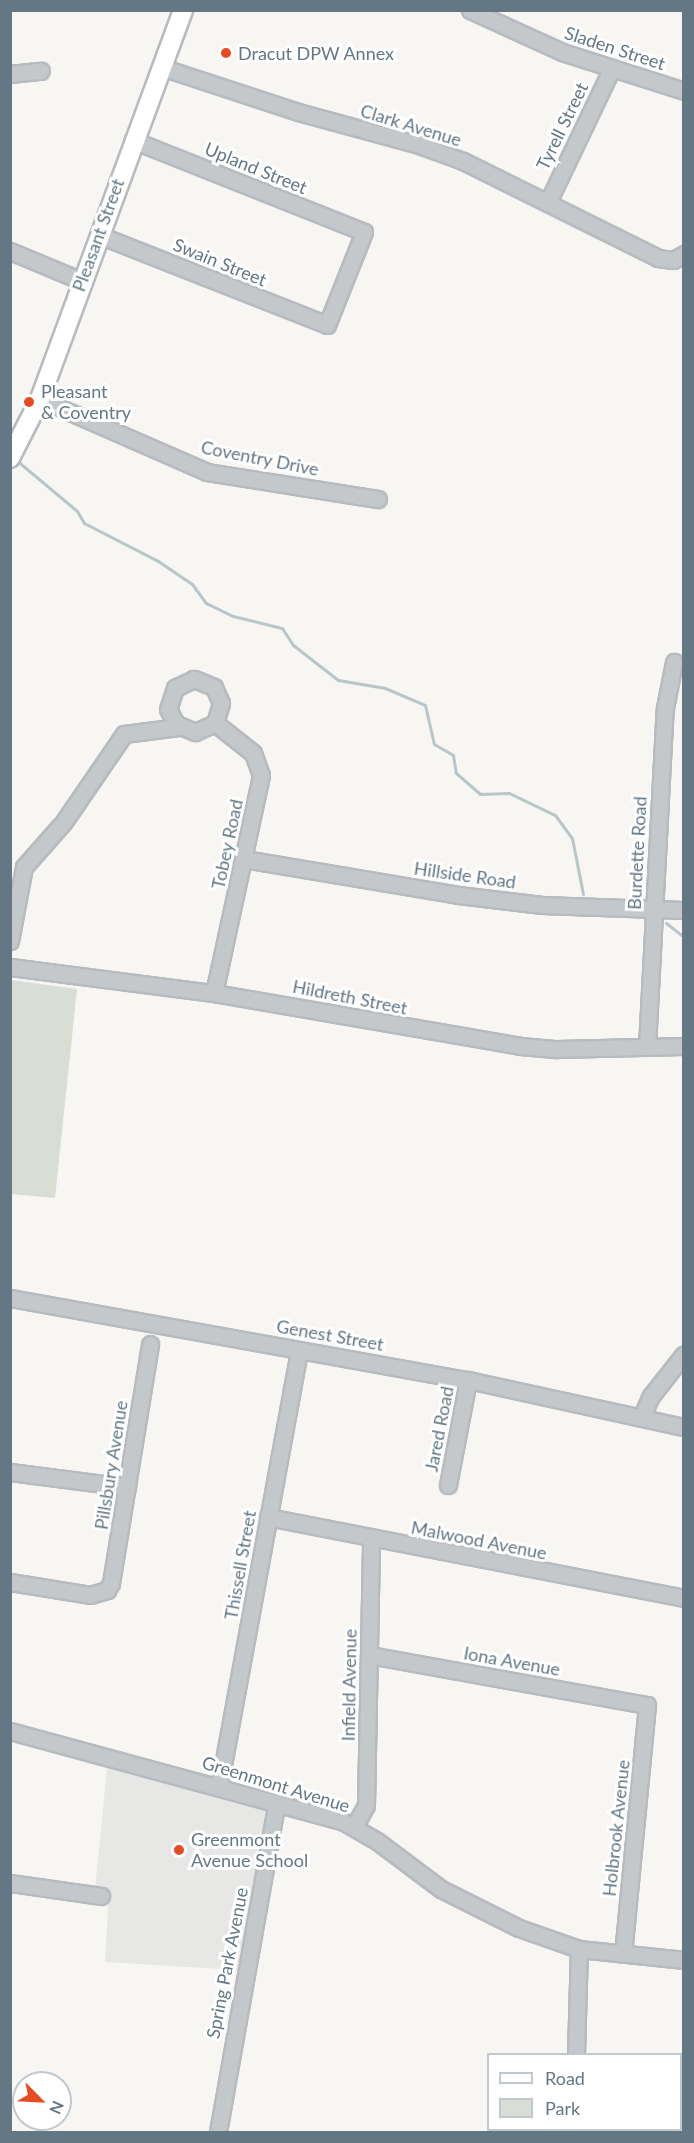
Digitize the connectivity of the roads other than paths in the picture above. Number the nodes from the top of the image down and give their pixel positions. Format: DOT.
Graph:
graph roads {
  1 [pos="183,10"];
  2 [pos="470,10"];
  3 [pos="160,67"];
  4 [pos="612,68"];
  5 [pos="41,71"];
  6 [pos="10,74"];
  7 [pos="684,91"];
  8 [pos="133,140"];
  9 [pos="548,202"];
  10 [pos="99,235"];
  11 [pos="10,251"];
  12 [pos="678,257"];
  13 [pos="82,280"];
  14 [pos="327,325"];
  15 [pos="40,399"];
  16 [pos="12,455"];
  17 [pos="378,499"];
  18 [pos="674,662"];
  19 [pos="214,723"];
  20 [pos="179,727"];
  21 [pos="244,859"];
  22 [pos="654,909"];
  23 [pos="684,910"];
  24 [pos="10,941"];
  25 [pos="10,967"];
  26 [pos="214,993"];
  27 [pos="684,1046"];
  28 [pos="646,1047"];
  29 [pos="10,1298"];
  30 [pos="150,1344"];
  31 [pos="299,1350"];
  32 [pos="684,1354"];
  33 [pos="468,1380"];
  34 [pos="641,1418"];
  35 [pos="684,1427"];
  36 [pos="10,1472"];
  37 [pos="448,1485"];
  38 [pos="127,1487"];
  39 [pos="268,1517"];
  40 [pos="371,1539"];
  41 [pos="10,1582"];
  42 [pos="684,1598"];
  43 [pos="369,1655"];
  44 [pos="647,1705"];
  45 [pos="10,1731"];
  46 [pos="219,1787"];
  47 [pos="277,1802"];
  48 [pos="354,1827"];
  49 [pos="10,1883"];
  50 [pos="101,1896"];
  51 [pos="579,1949"];
  52 [pos="623,1954"];
  53 [pos="684,1960"];
  54 [pos="576,2053"];
  55 [pos="218,2133"];
  1 -- 3 [label="main road, Pleasant Street"];
  2 -- 4 [label="street, Sladen Street"];
  3 -- 8 [label="main road, Pleasant Street"];
  3 -- 9 [label="street, Clark Avenue"];
  4 -- 7 [label="street, Sladen Street"];
  4 -- 9 [label="street, Tyrell Street"];
  5 -- 6 [label="street"];
  8 -- 10 [label="main road, Pleasant Street"];
  8 -- 14 [label="street, Upland Street"];
  9 -- 12 [label="street, Clark Avenue"];
  10 -- 13 [label="main road, Pleasant Street"];
  10 -- 14 [label="street, Swain Street"];
  11 -- 13 [label="street"];
  13 -- 15 [label="main road, Pleasant Street"];
  15 -- 16 [label="main road, Pleasant Street"];
  15 -- 17 [label="street, Coventry Drive"];
  18 -- 22 [label="street, Burdette Road"];
  19 -- 20 [label="street"];
  19 -- 20 [label="street"];
  19 -- 21 [label="street, Tobey Road"];
  20 -- 24 [label="street"];
  21 -- 22 [label="street, Hillside Road"];
  21 -- 26 [label="street, Tobey Road"];
  22 -- 23 [label="street, Hillside Road"];
  22 -- 28 [label="street, Burdette Road"];
  25 -- 26 [label="street, Hildreth Street"];
  26 -- 28 [label="street, Hildreth Street"];
  27 -- 28 [label="street, Hildreth Street"];
  29 -- 31 [label="street, Genest Street"];
  30 -- 38 [label="street, Pillsbury Avenue"];
  31 -- 33 [label="street, Genest Street"];
  31 -- 39 [label="street, Thissell Street"];
  32 -- 34 [label="street"];
  33 -- 34 [label="street, Genest Street"];
  33 -- 37 [label="street, Jared Road"];
  34 -- 35 [label="street, Genest Street"];
  36 -- 38 [label="street"];
  38 -- 41 [label="street, Pillsbury Avenue"];
  39 -- 40 [label="street, Malwood Avenue"];
  39 -- 46 [label="street, Thissell Street"];
  40 -- 42 [label="street, Malwood Avenue"];
  40 -- 43 [label="street, Infield Avenue"];
  43 -- 44 [label="street, Iona Avenue"];
  43 -- 48 [label="street, Infield Avenue"];
  44 -- 52 [label="street, Holbrook Avenue"];
  45 -- 46 [label="street, Greenmont Avenue"];
  46 -- 47 [label="street, Greenmont Avenue"];
  47 -- 48 [label="street, Greenmont Avenue"];
  47 -- 55 [label="street, Spring Park Avenue"];
  48 -- 51 [label="street, Greenmont Avenue"];
  49 -- 50 [label="street"];
  51 -- 52 [label="street, Greenmont Avenue"];
  51 -- 54 [label="street"];
  52 -- 53 [label="street, Greenmont Avenue"];
}
